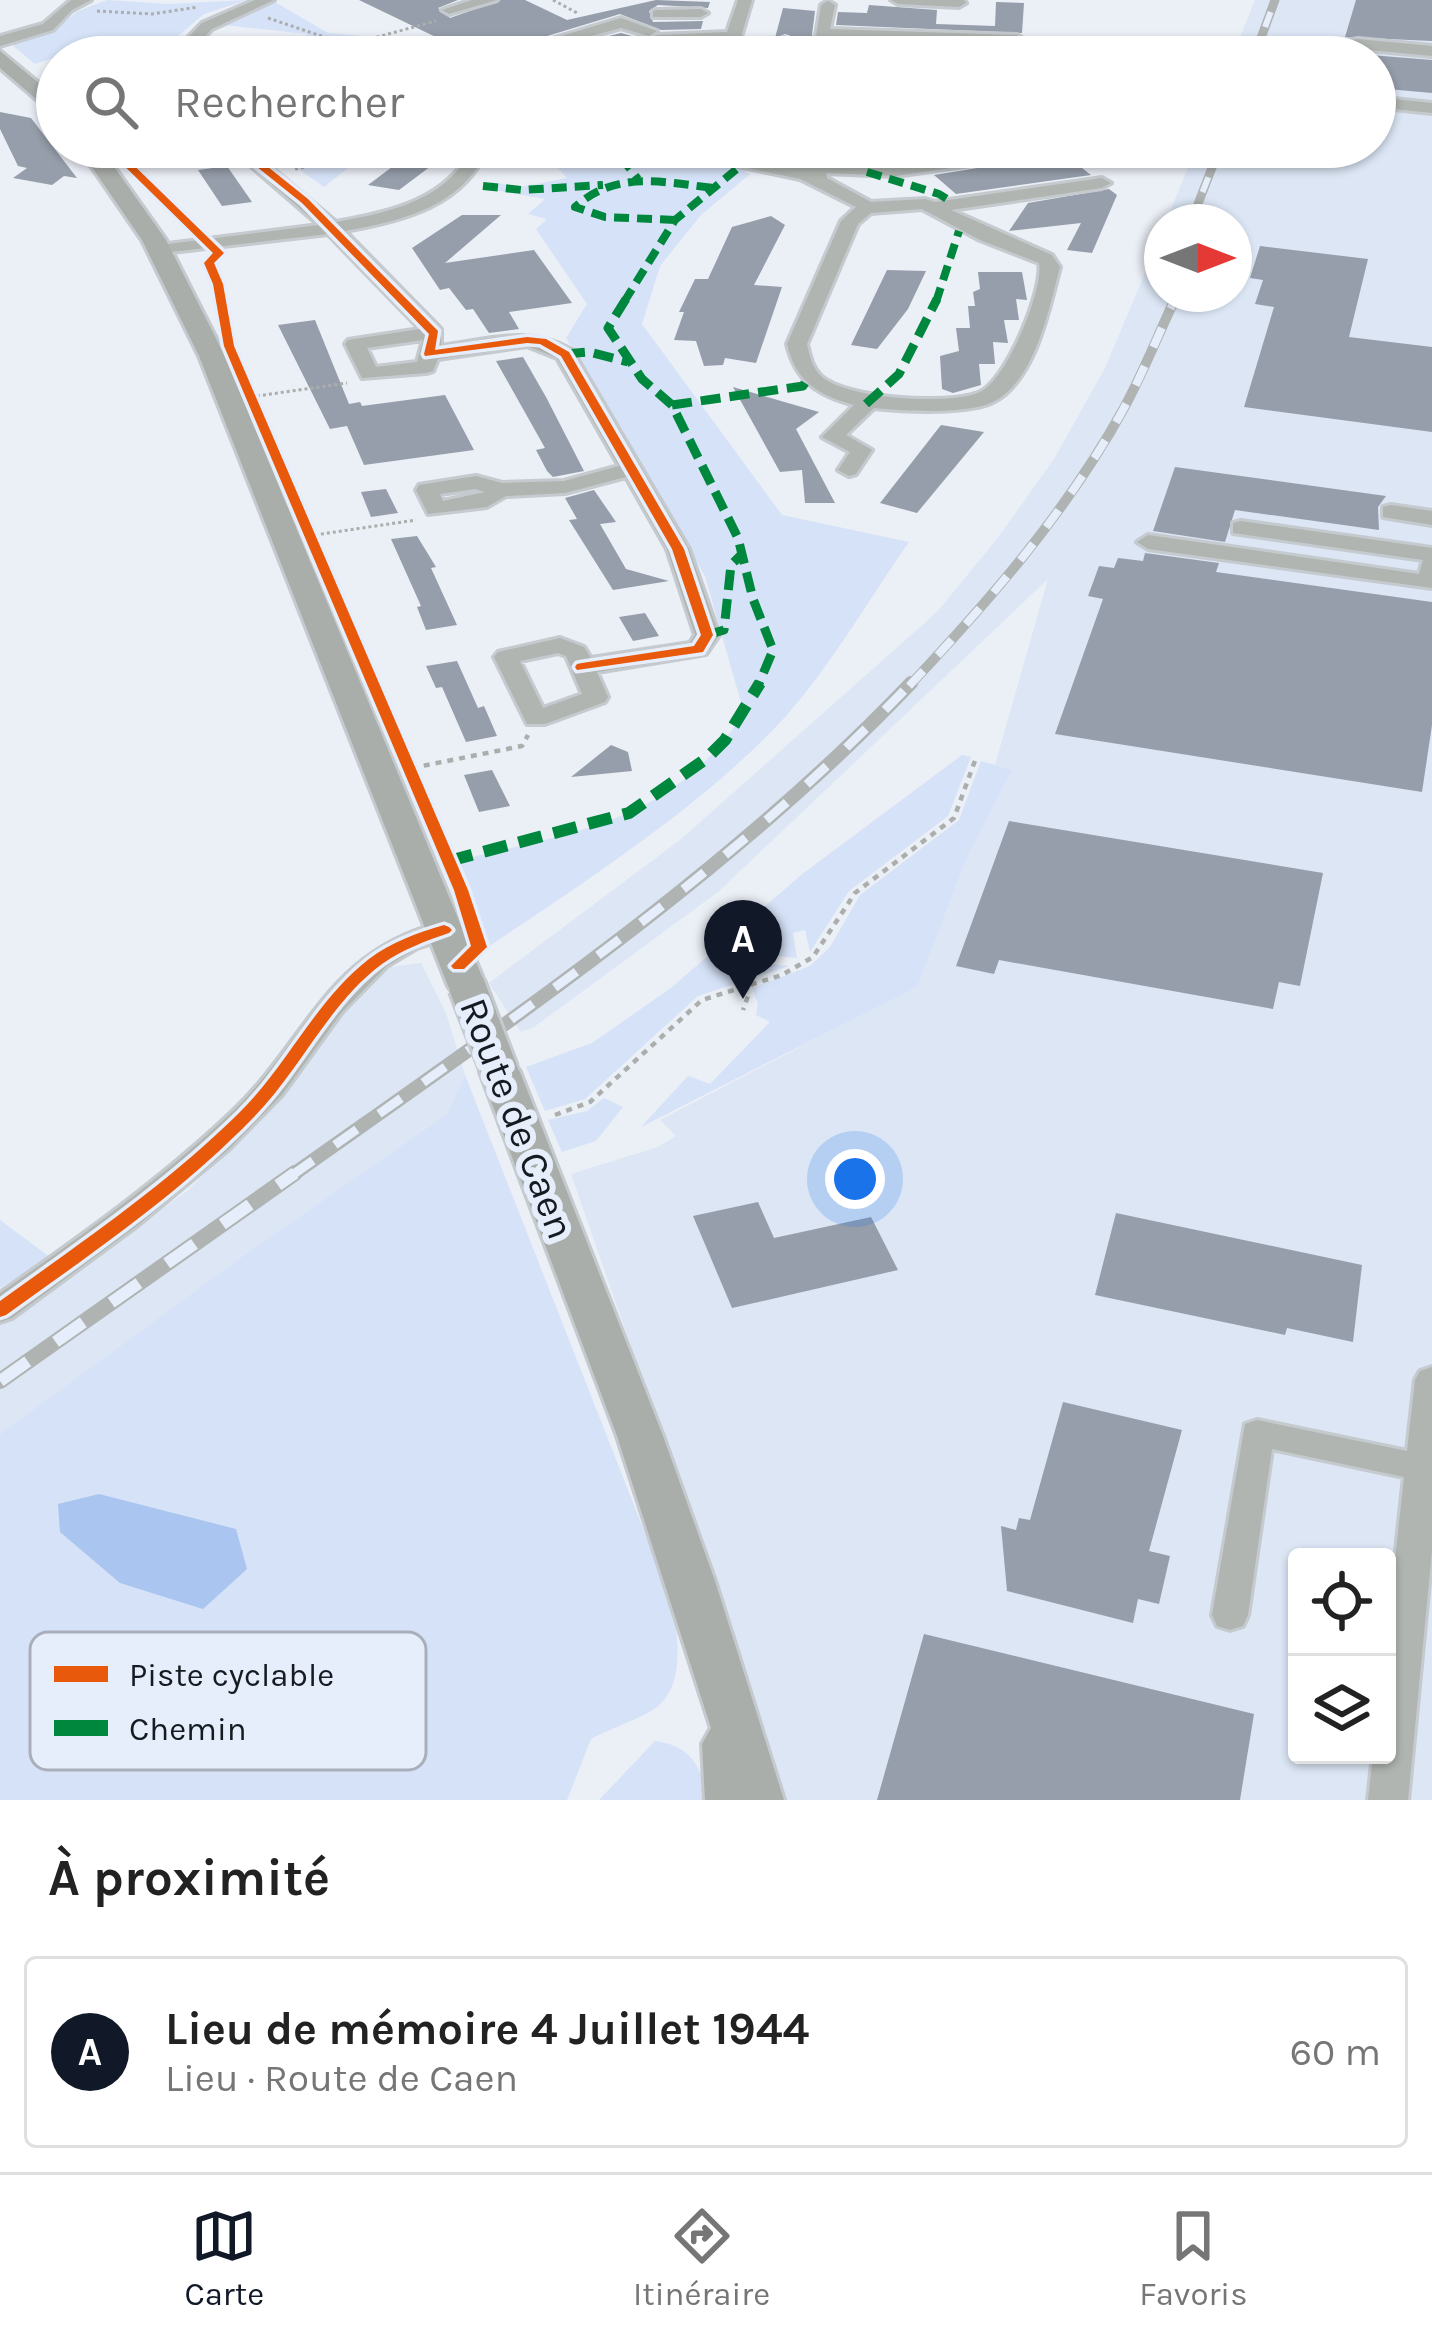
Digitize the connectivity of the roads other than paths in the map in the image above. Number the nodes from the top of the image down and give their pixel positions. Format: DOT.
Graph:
graph roads {
  1 [pos="47,0"];
  2 [pos="84,0"];
  3 [pos="267,0"];
  4 [pos="490,0"];
  5 [pos="745,0"];
  6 [pos="898,0"];
  7 [pos="959,2"];
  8 [pos="828,5"];
  9 [pos="68,7"];
  10 [pos="449,10"];
  11 [pos="701,13"];
  12 [pos="658,14"];
  13 [pos="621,23"];
  14 [pos="197,36"];
  15 [pos="569,36"];
  16 [pos="654,36"];
  17 [pos="734,36"];
  18 [pos="894,36"];
  19 [pos="957,36"];
  20 [pos="0,41"];
  21 [pos="1396,48"];
  22 [pos="1432,51"];
  23 [pos="0,57"];
  24 [pos="36,90"];
  25 [pos="1396,104"];
  26 [pos="1432,108"];
  27 [pos="101,168"];
  28 [pos="265,168"];
  29 [pos="471,168"];
  30 [pos="772,168"];
  31 [pos="824,168"];
  32 [pos="846,168"];
  33 [pos="916,168"];
  34 [pos="801,173"];
  35 [pos="1102,184"];
  36 [pos="931,206"];
  37 [pos="866,208"];
  38 [pos="328,227"];
  39 [pos="171,249"];
  40 [pos="866,404"];
  41 [pos="632,469"];
  42 [pos="849,470"];
  43 [pos="436,509"];
  44 [pos="1391,512"];
  45 [pos="1432,518"];
  46 [pos="1240,528"];
  47 [pos="1148,542"];
  48 [pos="1432,559"];
  49 [pos="582,667"];
  50 [pos="444,930"];
  51 [pos="0,1310"];
  52 [pos="1432,1380"];
  53 [pos="1423,1468"];
  54 [pos="1230,1615"];
  55 [pos="728,1710"];
  56 [pos="731,1800"];
  57 [pos="758,1800"];
  58 [pos="1388,1800"];
  1 -- 9 [label="street"];
  2 -- 9 [label="street"];
  3 -- 14 [label="street"];
  4 -- 10 [label="street"];
  5 -- 17 [label="street"];
  6 -- 7 [label="street"];
  7 -- 19 [label="street"];
  8 -- 18 [label="street"];
  9 -- 20 [label="street"];
  11 -- 12 [label="street"];
  12 -- 13 [label="street"];
  12 -- 16 [label="street"];
  13 -- 15 [label="street"];
  13 -- 16 [label="street"];
  16 -- 17 [label="street"];
  21 -- 22 [label="street"];
  23 -- 24 [label="main road"];
  25 -- 26 [label="street"];
  27 -- 39 [label="main road, Route de Caen"];
  28 -- 38 [label="street"];
  29 -- 38 [label="street"];
  30 -- 34 [label="street"];
  31 -- 34 [label="street"];
  32 -- 33 [label="street"];
  34 -- 36 [label="street"];
  34 -- 37 [label="street"];
  35 -- 36 [label="street"];
  36 -- 37 [label="street"];
  36 -- 40 [label="street"];
  37 -- 40 [label="street"];
  38 -- 39 [label="street"];
  38 -- 41 [label="street"];
  39 -- 50 [label="main road, Route de Caen"];
  40 -- 42 [label="street"];
  41 -- 43 [label="street"];
  41 -- 49 [label="street"];
  44 -- 45 [label="street"];
  46 -- 48 [label="street"];
  47 -- 48 [label="street"];
  50 -- 51 [label="street"];
  50 -- 55 [label="main road, Route de Caen, bridge"];
  52 -- 53 [label="street"];
  53 -- 54 [label="street"];
  53 -- 58 [label="street"];
  55 -- 56 [label="main road, Route de Caen"];
  55 -- 57 [label="main road, Route de Caen"];
}
